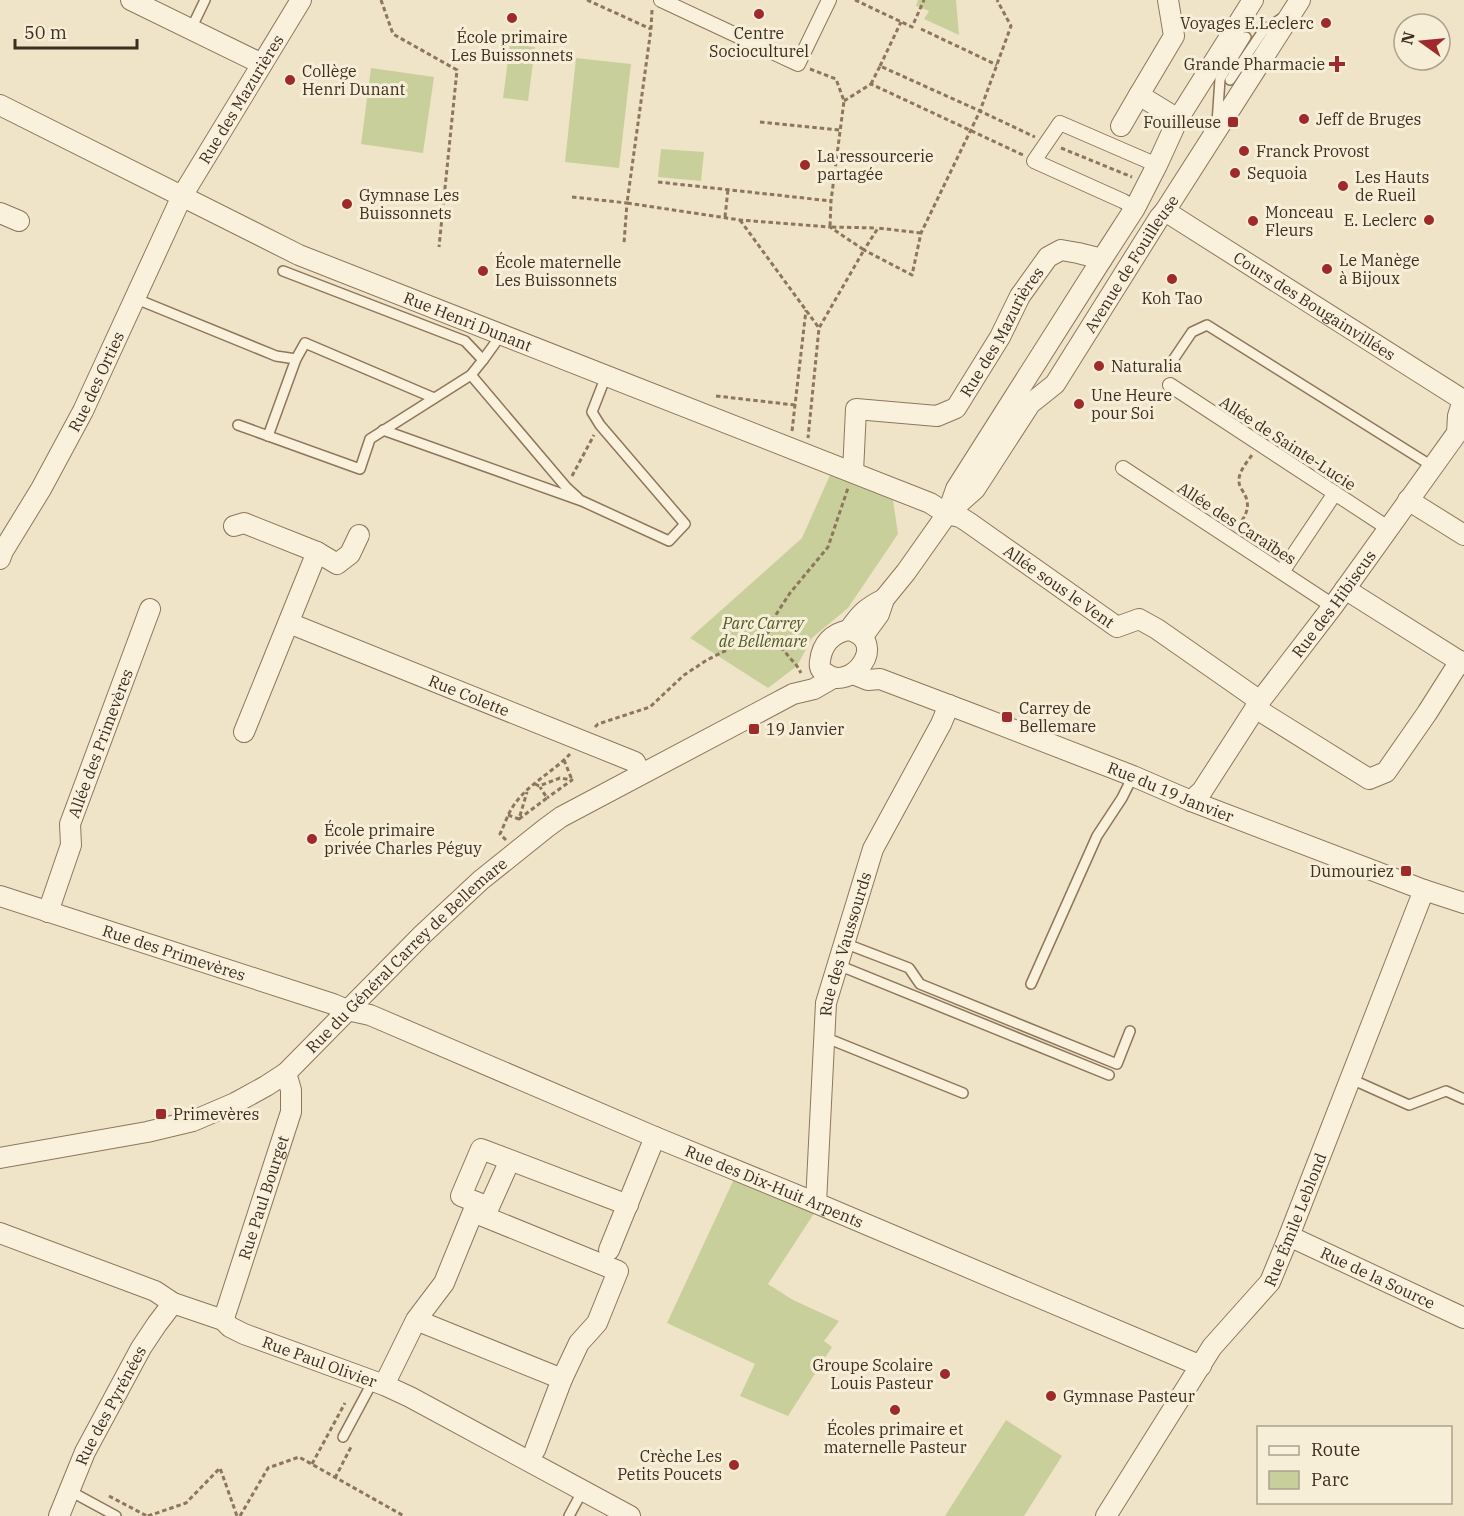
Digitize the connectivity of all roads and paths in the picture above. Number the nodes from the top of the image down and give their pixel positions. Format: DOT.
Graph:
graph roads {
  1 [pos="131,0"];
  2 [pos="205,0"];
  3 [pos="301,0"];
  4 [pos="381,0"];
  5 [pos="587,0"];
  6 [pos="829,0"];
  7 [pos="855,0"];
  8 [pos="924,0"];
  9 [pos="997,0"];
  10 [pos="1168,0"];
  11 [pos="1253,0"];
  12 [pos="657,5"];
  13 [pos="1296,6"];
  14 [pos="901,22"];
  15 [pos="191,29"];
  16 [pos="651,29"];
  17 [pos="921,29"];
  18 [pos="1246,37"];
  19 [pos="262,64"];
  20 [pos="798,64"];
  21 [pos="997,65"];
  22 [pos="880,66"];
  23 [pos="1230,80"];
  24 [pos="871,84"];
  25 [pos="1139,96"];
  26 [pos="844,101"];
  27 [pos="0,105"];
  28 [pos="980,111"];
  29 [pos="1178,119"];
  30 [pos="760,122"];
  31 [pos="1121,126"];
  32 [pos="840,130"];
  33 [pos="970,130"];
  34 [pos="1216,131"];
  35 [pos="1047,142"];
  36 [pos="1034,160"];
  37 [pos="1157,165"];
  38 [pos="1136,179"];
  39 [pos="658,182"];
  40 [pos="728,189"];
  41 [pos="182,196"];
  42 [pos="572,197"];
  43 [pos="831,201"];
  44 [pos="627,203"];
  45 [pos="1136,208"];
  46 [pos="1165,211"];
  47 [pos="0,213"];
  48 [pos="725,218"];
  49 [pos="740,220"];
  50 [pos="20,221"];
  51 [pos="830,227"];
  52 [pos="878,228"];
  53 [pos="921,232"];
  54 [pos="624,243"];
  55 [pos="439,247"];
  56 [pos="864,250"];
  57 [pos="1102,259"];
  58 [pos="283,271"];
  59 [pos="134,298"];
  60 [pos="806,310"];
  61 [pos="819,328"];
  62 [pos="501,335"];
  63 [pos="296,359"];
  64 [pos="483,360"];
  65 [pos="1169,366"];
  66 [pos="471,375"];
  67 [pos="606,376"];
  68 [pos="1170,385"];
  69 [pos="716,396"];
  70 [pos="434,398"];
  71 [pos="1463,400"];
  72 [pos="795,405"];
  73 [pos="238,425"];
  74 [pos="600,425"];
  75 [pos="383,430"];
  76 [pos="268,436"];
  77 [pos="1259,444"];
  78 [pos="798,451"];
  79 [pos="1432,466"];
  80 [pos="1123,468"];
  81 [pos="853,472"];
  82 [pos="566,487"];
  83 [pos="1335,493"];
  84 [pos="1408,500"];
  85 [pos="582,501"];
  86 [pos="947,514"];
  87 [pos="234,526"];
  88 [pos="8,527"];
  89 [pos="1388,528"];
  90 [pos="359,535"];
  91 [pos="1464,535"];
  92 [pos="1230,539"];
  93 [pos="317,552"];
  94 [pos="0,560"];
  95 [pos="1282,572"];
  96 [pos="1345,589"];
  97 [pos="1333,606"];
  98 [pos="150,609"];
  99 [pos="289,623"];
  100 [pos="766,630"];
  101 [pos="856,633"];
  102 [pos="1462,663"];
  103 [pos="859,668"];
  104 [pos="818,673"];
  105 [pos="949,705"];
  106 [pos="1258,705"];
  107 [pos="244,732"];
  108 [pos="580,741"];
  109 [pos="564,760"];
  110 [pos="641,774"];
  111 [pos="1133,776"];
  112 [pos="572,780"];
  113 [pos="535,784"];
  114 [pos="539,786"];
  115 [pos="527,789"];
  116 [pos="547,798"];
  117 [pos="1191,801"];
  118 [pos="508,815"];
  119 [pos="519,819"];
  120 [pos="515,852"];
  121 [pos="1424,890"];
  122 [pos="0,896"];
  123 [pos="1464,903"];
  124 [pos="48,912"];
  125 [pos="844,943"];
  126 [pos="838,964"];
  127 [pos="1031,984"];
  128 [pos="347,1010"];
  129 [pos="1130,1031"];
  130 [pos="824,1037"];
  131 [pos="286,1073"];
  132 [pos="1109,1075"];
  133 [pos="1351,1079"];
  134 [pos="963,1093"];
  135 [pos="1464,1100"];
  136 [pos="655,1137"];
  137 [pos="0,1158"];
  138 [pos="510,1160"];
  139 [pos="816,1203"];
  140 [pos="628,1205"];
  141 [pos="0,1233"];
  142 [pos="1289,1236"];
  143 [pos="609,1250"];
  144 [pos="173,1304"];
  145 [pos="1464,1318"];
  146 [pos="223,1320"];
  147 [pos="416,1320"];
  148 [pos="1200,1366"];
  149 [pos="562,1379"];
  150 [pos="372,1381"];
  151 [pos="343,1437"];
  152 [pos="535,1450"];
  153 [pos="312,1464"];
  154 [pos="583,1490"];
  155 [pos="70,1491"];
  156 [pos="106,1494"];
  157 [pos="59,1516"];
  158 [pos="116,1516"];
  159 [pos="148,1516"];
  160 [pos="238,1516"];
  161 [pos="404,1516"];
  162 [pos="569,1516"];
  163 [pos="630,1516"];
  164 [pos="1106,1516"];
  1 -- 15 [label="street"];
  2 -- 15 [label="lane"];
  3 -- 19 [label="street, Rue des Mazurières"];
  4 -- 55 [label="path"];
  5 -- 16 [label="path"];
  6 -- 20 [label="street"];
  7 -- 14 [label="path"];
  8 -- 14 [label="path"];
  9 -- 21 [label="path"];
  10 -- 25 [label="street"];
  11 -- 29 [label="street, Avenue de Fouilleuse"];
  12 -- 16 [label="path"];
  12 -- 20 [label="street"];
  13 -- 23 [label="lane"];
  13 -- 34 [label="street, Avenue de Fouilleuse"];
  14 -- 22 [label="path"];
  15 -- 19 [label="street"];
  16 -- 44 [label="path"];
  17 -- 21 [label="path"];
  18 -- 34 [label="lane"];
  19 -- 41 [label="street, Rue des Mazurières"];
  20 -- 26 [label="path"];
  21 -- 28 [label="path"];
  22 -- 24 [label="path"];
  22 -- 28 [label="path"];
  24 -- 26 [label="path"];
  24 -- 33 [label="path"];
  25 -- 29 [label="street"];
  25 -- 31 [label="street"];
  26 -- 32 [label="path"];
  27 -- 41 [label="street, Rue Henri Dunant"];
  28 -- 33 [label="path"];
  28 -- 35 [label="path"];
  29 -- 37 [label="street, Avenue de Fouilleuse"];
  30 -- 32 [label="path"];
  32 -- 43 [label="path"];
  33 -- 36 [label="path"];
  33 -- 53 [label="path"];
  34 -- 46 [label="street, Avenue de Fouilleuse"];
  35 -- 36 [label="street"];
  35 -- 37 [label="street"];
  35 -- 38 [label="path"];
  36 -- 45 [label="street"];
  37 -- 45 [label="street, Avenue de Fouilleuse"];
  39 -- 40 [label="path"];
  40 -- 43 [label="path"];
  40 -- 48 [label="path"];
  41 -- 59 [label="street, Rue des Orties"];
  41 -- 62 [label="street, Rue Henri Dunant"];
  42 -- 44 [label="path"];
  43 -- 51 [label="path"];
  44 -- 48 [label="path"];
  44 -- 54 [label="path"];
  45 -- 57 [label="street, Avenue de Fouilleuse"];
  46 -- 71 [label="street, Cours des Bougainvillées"];
  46 -- 86 [label="street, Avenue de Fouilleuse"];
  47 -- 50 [label="street"];
  48 -- 49 [label="path"];
  49 -- 51 [label="path"];
  49 -- 60 [label="path"];
  51 -- 52 [label="path"];
  51 -- 56 [label="path"];
  52 -- 53 [label="path"];
  52 -- 56 [label="path"];
  53 -- 56 [label="path"];
  56 -- 61 [label="path"];
  57 -- 81 [label="street, Rue des Mazurières"];
  57 -- 86 [label="street, Avenue de Fouilleuse"];
  58 -- 64 [label="lane"];
  59 -- 63 [label="lane"];
  59 -- 88 [label="street, Rue des Orties"];
  60 -- 61 [label="path"];
  60 -- 72 [label="path"];
  61 -- 78 [label="path"];
  62 -- 64 [label="lane"];
  62 -- 67 [label="street, Rue Henri Dunant"];
  63 -- 70 [label="lane"];
  63 -- 76 [label="lane"];
  64 -- 66 [label="lane"];
  65 -- 79 [label="lane"];
  66 -- 70 [label="lane"];
  66 -- 82 [label="lane"];
  67 -- 74 [label="lane"];
  67 -- 78 [label="street, Rue Henri Dunant"];
  68 -- 77 [label="street, Allée de Sainte-Lucie"];
  69 -- 72 [label="path"];
  70 -- 75 [label="lane"];
  71 -- 79 [label="street, Rue des Hibiscus"];
  72 -- 78 [label="path"];
  73 -- 76 [label="lane"];
  74 -- 82 [label="path"];
  74 -- 85 [label="lane"];
  75 -- 76 [label="lane"];
  75 -- 85 [label="lane"];
  77 -- 83 [label="street, Allée de Sainte-Lucie"];
  77 -- 92 [label="path"];
  78 -- 81 [label="street, Rue Henri Dunant"];
  79 -- 84 [label="street, Rue des Hibiscus"];
  80 -- 92 [label="street, Allée des Caraïbes"];
  81 -- 86 [label="street, Rue Henri Dunant"];
  81 -- 100 [label="path"];
  82 -- 85 [label="lane"];
  83 -- 89 [label="street, Allée de Sainte-Lucie"];
  83 -- 95 [label="street"];
  84 -- 89 [label="street, Rue des Hibiscus"];
  84 -- 91 [label="street"];
  86 -- 101 [label="street, Avenue de Fouilleuse"];
  86 -- 106 [label="street, Allée sous le Vent"];
  87 -- 93 [label="street"];
  88 -- 94 [label="street, Rue des Orties"];
  89 -- 96 [label="street, Rue des Hibiscus"];
  90 -- 93 [label="street"];
  92 -- 95 [label="street, Allée des Caraïbes"];
  93 -- 99 [label="street"];
  95 -- 97 [label="street, Allée des Caraïbes"];
  96 -- 97 [label="street, Rue des Hibiscus"];
  96 -- 102 [label="street"];
  97 -- 106 [label="street, Rue des Hibiscus"];
  98 -- 124 [label="street, Allée des Primevères"];
  99 -- 107 [label="street"];
  99 -- 108 [label="street, Rue Colette"];
  100 -- 104 [label="path"];
  100 -- 108 [label="path"];
  101 -- 103 [label="street"];
  101 -- 104 [label="street"];
  102 -- 106 [label="street"];
  103 -- 104 [label="street"];
  103 -- 105 [label="street, Rue du 19 Janvier"];
  104 -- 110 [label="street, Rue du Général Carrey de Bellemare"];
  105 -- 111 [label="street, Rue du 19 Janvier"];
  105 -- 125 [label="street, Rue des Vaussourds"];
  106 -- 117 [label="street, Rue des Hibiscus"];
  108 -- 109 [label="path"];
  108 -- 110 [label="street, Rue Colette"];
  109 -- 112 [label="path"];
  109 -- 113 [label="path"];
  110 -- 120 [label="street, Rue du Général Carrey de Bellemare"];
  111 -- 117 [label="street, Rue du 19 Janvier"];
  111 -- 127 [label="lane"];
  112 -- 114 [label="path"];
  112 -- 116 [label="path"];
  113 -- 114 [label="path"];
  113 -- 115 [label="path"];
  114 -- 116 [label="path"];
  115 -- 118 [label="path"];
  115 -- 119 [label="path"];
  116 -- 119 [label="path"];
  117 -- 121 [label="street, Rue du 19 Janvier"];
  118 -- 119 [label="path"];
  118 -- 120 [label="path"];
  120 -- 128 [label="street, Rue du Général Carrey de Bellemare"];
  121 -- 123 [label="street, Rue du 19 Janvier"];
  121 -- 133 [label="street, Rue Émile Leblond"];
  122 -- 124 [label="street, Rue des Primevères"];
  124 -- 128 [label="street, Rue des Primevères"];
  125 -- 126 [label="street, Rue des Vaussourds"];
  125 -- 129 [label="lane"];
  126 -- 130 [label="street, Rue des Vaussourds"];
  126 -- 132 [label="lane"];
  128 -- 131 [label="street, Rue du Général Carrey de Bellemare"];
  128 -- 136 [label="street, Rue des Dix-Huit Arpents"];
  130 -- 134 [label="lane"];
  130 -- 139 [label="street, Rue des Vaussourds"];
  131 -- 137 [label="street, Rue du Général Carrey de Bellemare"];
  131 -- 146 [label="street, Rue Paul Bourget"];
  133 -- 135 [label="lane"];
  133 -- 142 [label="street, Rue Émile Leblond"];
  136 -- 139 [label="street, Rue des Dix-Huit Arpents"];
  136 -- 140 [label="street"];
  138 -- 140 [label="street"];
  139 -- 148 [label="street, Rue des Dix-Huit Arpents"];
  140 -- 143 [label="street"];
  141 -- 144 [label="street, Rue Paul Olivier"];
  142 -- 145 [label="street, Rue de la Source"];
  142 -- 148 [label="street, Rue Émile Leblond"];
  144 -- 146 [label="street, Rue Paul Olivier"];
  144 -- 155 [label="street, Rue des Pyrénées"];
  146 -- 150 [label="street, Rue Paul Olivier"];
  147 -- 149 [label="street"];
  147 -- 149 [label="street"];
  147 -- 150 [label="street"];
  148 -- 164 [label="street, Rue Émile Leblond"];
  149 -- 152 [label="street"];
  150 -- 151 [label="lane"];
  150 -- 153 [label="path"];
  150 -- 154 [label="street, Rue Paul Olivier"];
  153 -- 160 [label="path"];
  153 -- 161 [label="path"];
  154 -- 162 [label="lane"];
  154 -- 163 [label="street, Rue Paul Olivier"];
  155 -- 157 [label="street, Rue des Pyrénées"];
  155 -- 158 [label="lane"];
  156 -- 159 [label="path"];
  159 -- 160 [label="path"];
}
